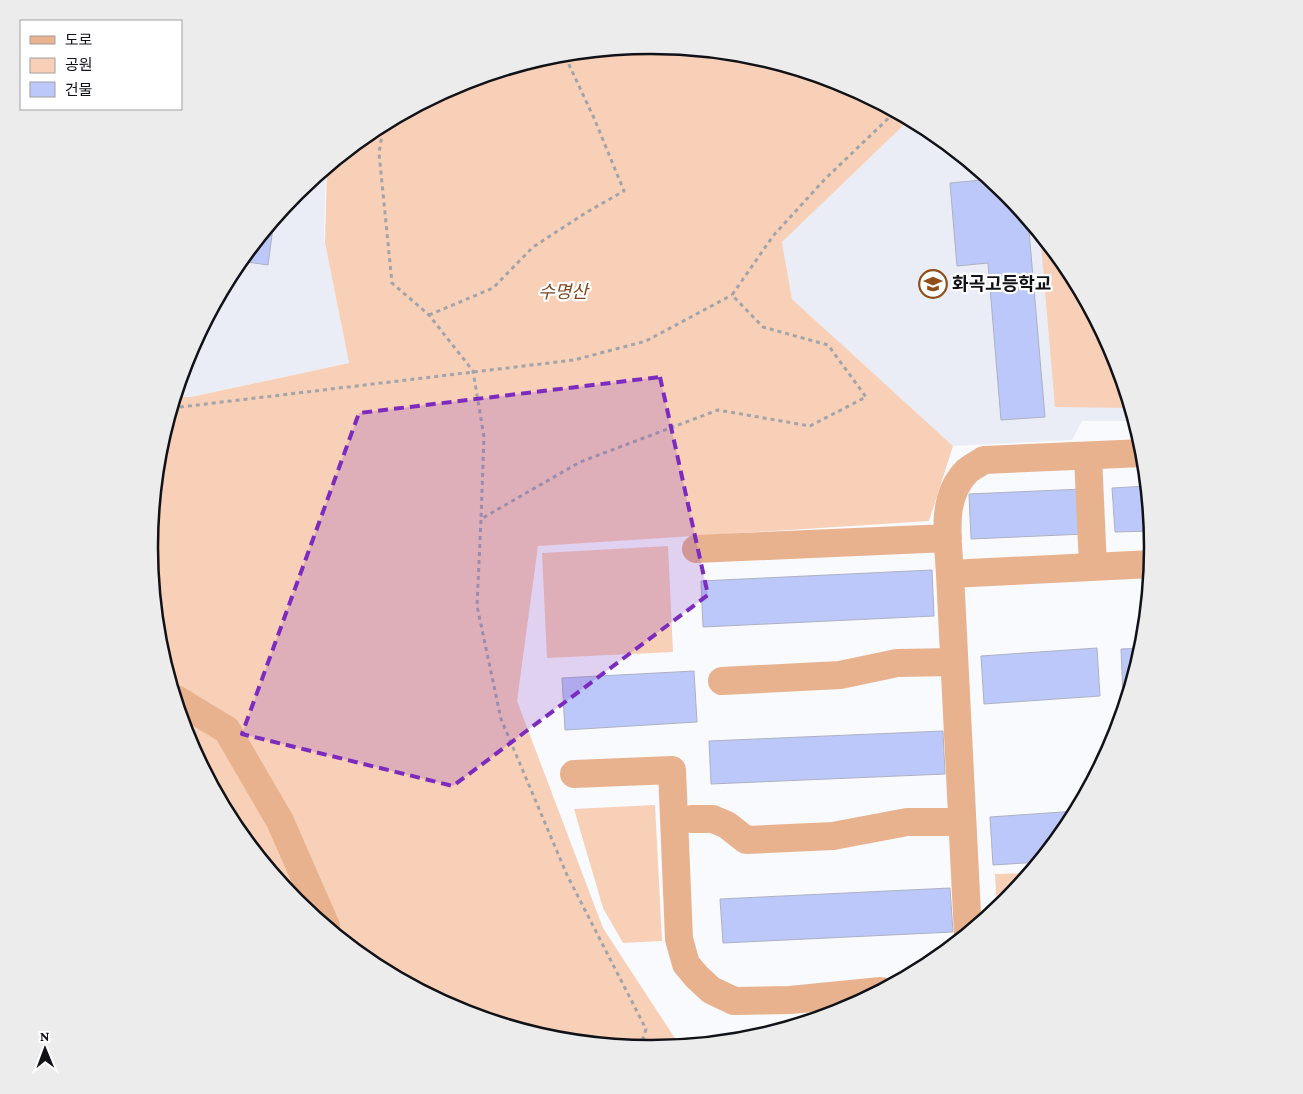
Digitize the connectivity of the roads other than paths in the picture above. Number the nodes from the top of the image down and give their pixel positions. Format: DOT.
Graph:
graph roads {
  1 [pos="1135,453"];
  2 [pos="1088,456"];
  3 [pos="948,538"];
  4 [pos="696,549"];
  5 [pos="1144,564"];
  6 [pos="1093,567"];
  7 [pos="950,574"];
  8 [pos="954,662"];
  9 [pos="722,681"];
  10 [pos="183,703"];
  11 [pos="574,774"];
  12 [pos="692,819"];
  13 [pos="962,822"];
  14 [pos="320,912"];
  15 [pos="968,926"];
  16 [pos="862,993"];
  1 -- 2 [label="lane"];
  2 -- 3 [label="lane"];
  2 -- 6 [label="lane"];
  3 -- 4 [label="lane"];
  3 -- 7 [label="lane"];
  5 -- 6 [label="lane"];
  6 -- 7 [label="lane"];
  7 -- 8 [label="lane"];
  8 -- 9 [label="lane"];
  8 -- 13 [label="lane"];
  10 -- 14 [label="lane"];
  11 -- 16 [label="lane"];
  12 -- 13 [label="lane"];
  13 -- 15 [label="lane"];
}
